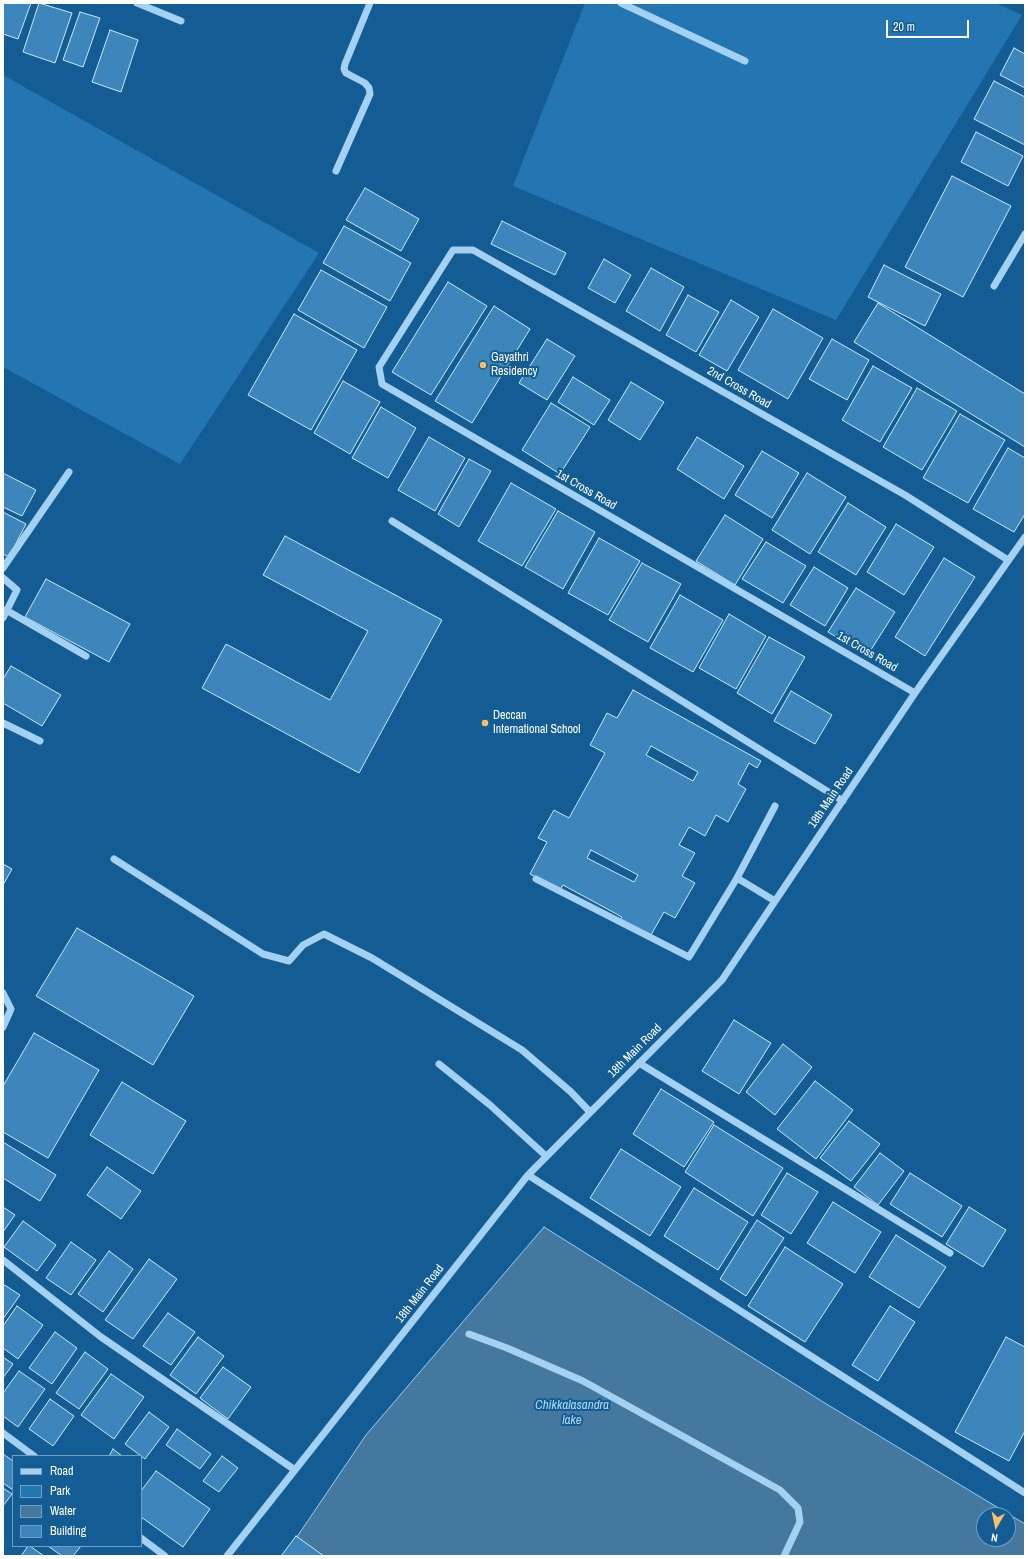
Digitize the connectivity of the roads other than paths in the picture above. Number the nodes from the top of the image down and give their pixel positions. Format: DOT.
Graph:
graph roads {
  1 [pos="137,3"];
  2 [pos="370,3"];
  3 [pos="621,3"];
  4 [pos="181,21"];
  5 [pos="745,61"];
  6 [pos="336,171"];
  7 [pos="1025,234"];
  8 [pos="453,250"];
  9 [pos="994,286"];
  10 [pos="69,472"];
  11 [pos="392,520"];
  12 [pos="1025,537"];
  13 [pos="1008,560"];
  14 [pos="3,568"];
  15 [pos="3,578"];
  16 [pos="6,610"];
  17 [pos="3,618"];
  18 [pos="86,656"];
  19 [pos="915,693"];
  20 [pos="3,723"];
  21 [pos="40,741"];
  22 [pos="843,801"];
  23 [pos="775,806"];
  24 [pos="114,859"];
  25 [pos="737,878"];
  26 [pos="536,879"];
  27 [pos="775,901"];
  28 [pos="3,993"];
  29 [pos="3,1027"];
  30 [pos="639,1063"];
  31 [pos="439,1064"];
  32 [pos="590,1112"];
  33 [pos="546,1156"];
  34 [pos="528,1175"];
  35 [pos="950,1253"];
  36 [pos="3,1260"];
  37 [pos="469,1334"];
  38 [pos="3,1432"];
  39 [pos="33,1455"];
  40 [pos="295,1470"];
  41 [pos="1025,1493"];
  42 [pos="142,1539"];
  43 [pos="165,1556"];
  44 [pos="227,1556"];
  45 [pos="784,1556"];
  1 -- 4 [label="street"];
  2 -- 6 [label="street"];
  3 -- 5 [label="street"];
  7 -- 9 [label="street"];
  8 -- 13 [label="street, 2nd Cross Road"];
  8 -- 19 [label="street, 1st Cross Road"];
  10 -- 14 [label="street"];
  11 -- 22 [label="street"];
  12 -- 13 [label="street, 18th Main Road"];
  13 -- 19 [label="street, 18th Main Road"];
  15 -- 16 [label="street"];
  16 -- 17 [label="street"];
  16 -- 18 [label="street"];
  19 -- 22 [label="street, 18th Main Road"];
  20 -- 21 [label="street"];
  22 -- 27 [label="street, 18th Main Road"];
  23 -- 25 [label="street"];
  24 -- 32 [label="street"];
  25 -- 26 [label="street"];
  25 -- 27 [label="street"];
  27 -- 30 [label="street, 18th Main Road"];
  28 -- 29 [label="street"];
  30 -- 32 [label="street, 18th Main Road"];
  30 -- 35 [label="street"];
  31 -- 33 [label="street"];
  32 -- 33 [label="street, 18th Main Road"];
  33 -- 34 [label="street, 18th Main Road"];
  34 -- 40 [label="street, 18th Main Road"];
  34 -- 41 [label="street"];
  36 -- 40 [label="street"];
  37 -- 45 [label="street"];
  38 -- 39 [label="street"];
  40 -- 44 [label="street, 18th Main Road"];
  42 -- 43 [label="street"];
}
